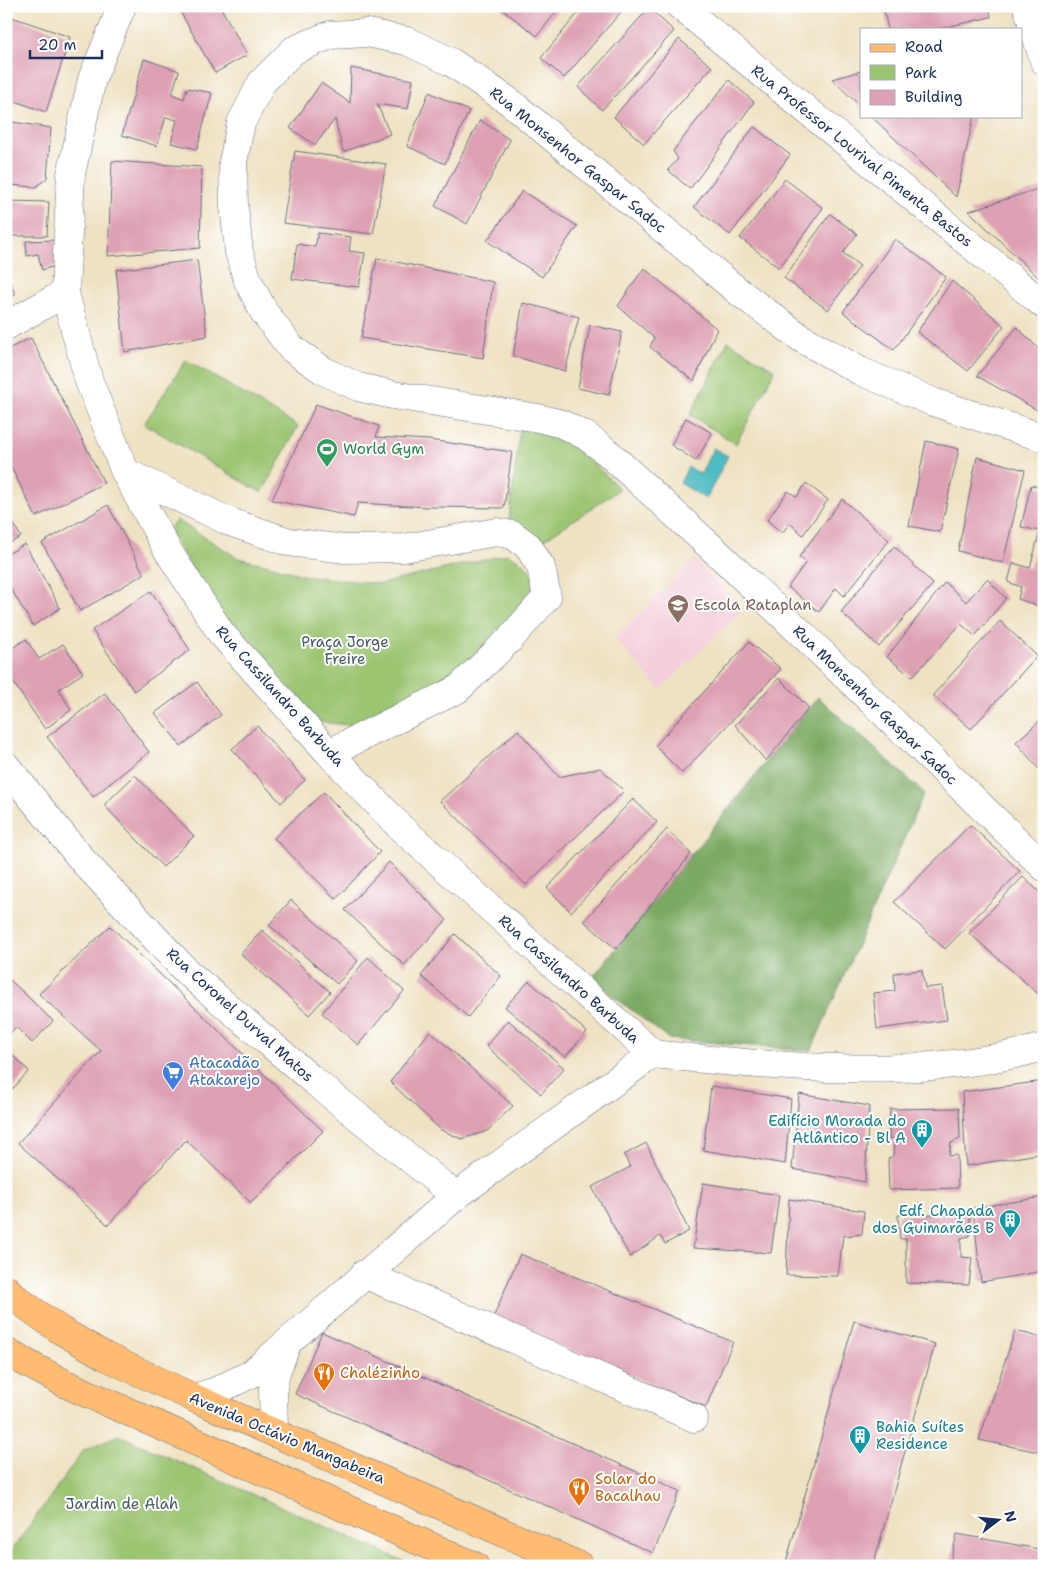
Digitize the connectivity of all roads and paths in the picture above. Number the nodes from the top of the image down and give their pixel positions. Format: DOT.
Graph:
graph roads {
  1 [pos="122,6"];
  2 [pos="680,6"];
  3 [pos="1027,6"];
  4 [pos="1044,61"];
  5 [pos="65,293"];
  6 [pos="1044,305"];
  7 [pos="6,326"];
  8 [pos="1044,438"];
  9 [pos="125,472"];
  10 [pos="329,753"];
  11 [pos="6,766"];
  12 [pos="1044,867"];
  13 [pos="1044,1047"];
  14 [pos="653,1054"];
  15 [pos="456,1196"];
  16 [pos="364,1274"];
  17 [pos="6,1289"];
  18 [pos="287,1343"];
  19 [pos="6,1352"];
  20 [pos="194,1398"];
  21 [pos="694,1418"];
  22 [pos="274,1432"];
  23 [pos="475,1566"];
  24 [pos="580,1566"];
  1 -- 5 [label="street, Rua Cassilandro Barbuda"];
  2 -- 6 [label="street, Rua Professor Lourival Pimenta Bastos"];
  3 -- 4 [label="street"];
  5 -- 7 [label="street"];
  5 -- 9 [label="street, Rua Cassilandro Barbuda"];
  8 -- 12 [label="street, Rua Monsenhor Gaspar Sadoc"];
  9 -- 10 [label="street, Rua Cassilandro Barbuda"];
  9 -- 10 [label="street"];
  10 -- 14 [label="street, Rua Cassilandro Barbuda"];
  11 -- 15 [label="street, Rua Coronel Durval Matos"];
  13 -- 14 [label="street"];
  14 -- 15 [label="street"];
  15 -- 16 [label="street"];
  16 -- 18 [label="street"];
  16 -- 21 [label="street"];
  17 -- 20 [label="main road, Avenida Octávio Mangabeira"];
  18 -- 20 [label="street"];
  18 -- 22 [label="street"];
  19 -- 23 [label="main road"];
  20 -- 22 [label="main road, Avenida Octávio Mangabeira"];
  22 -- 24 [label="main road, Avenida Octávio Mangabeira"];
}
